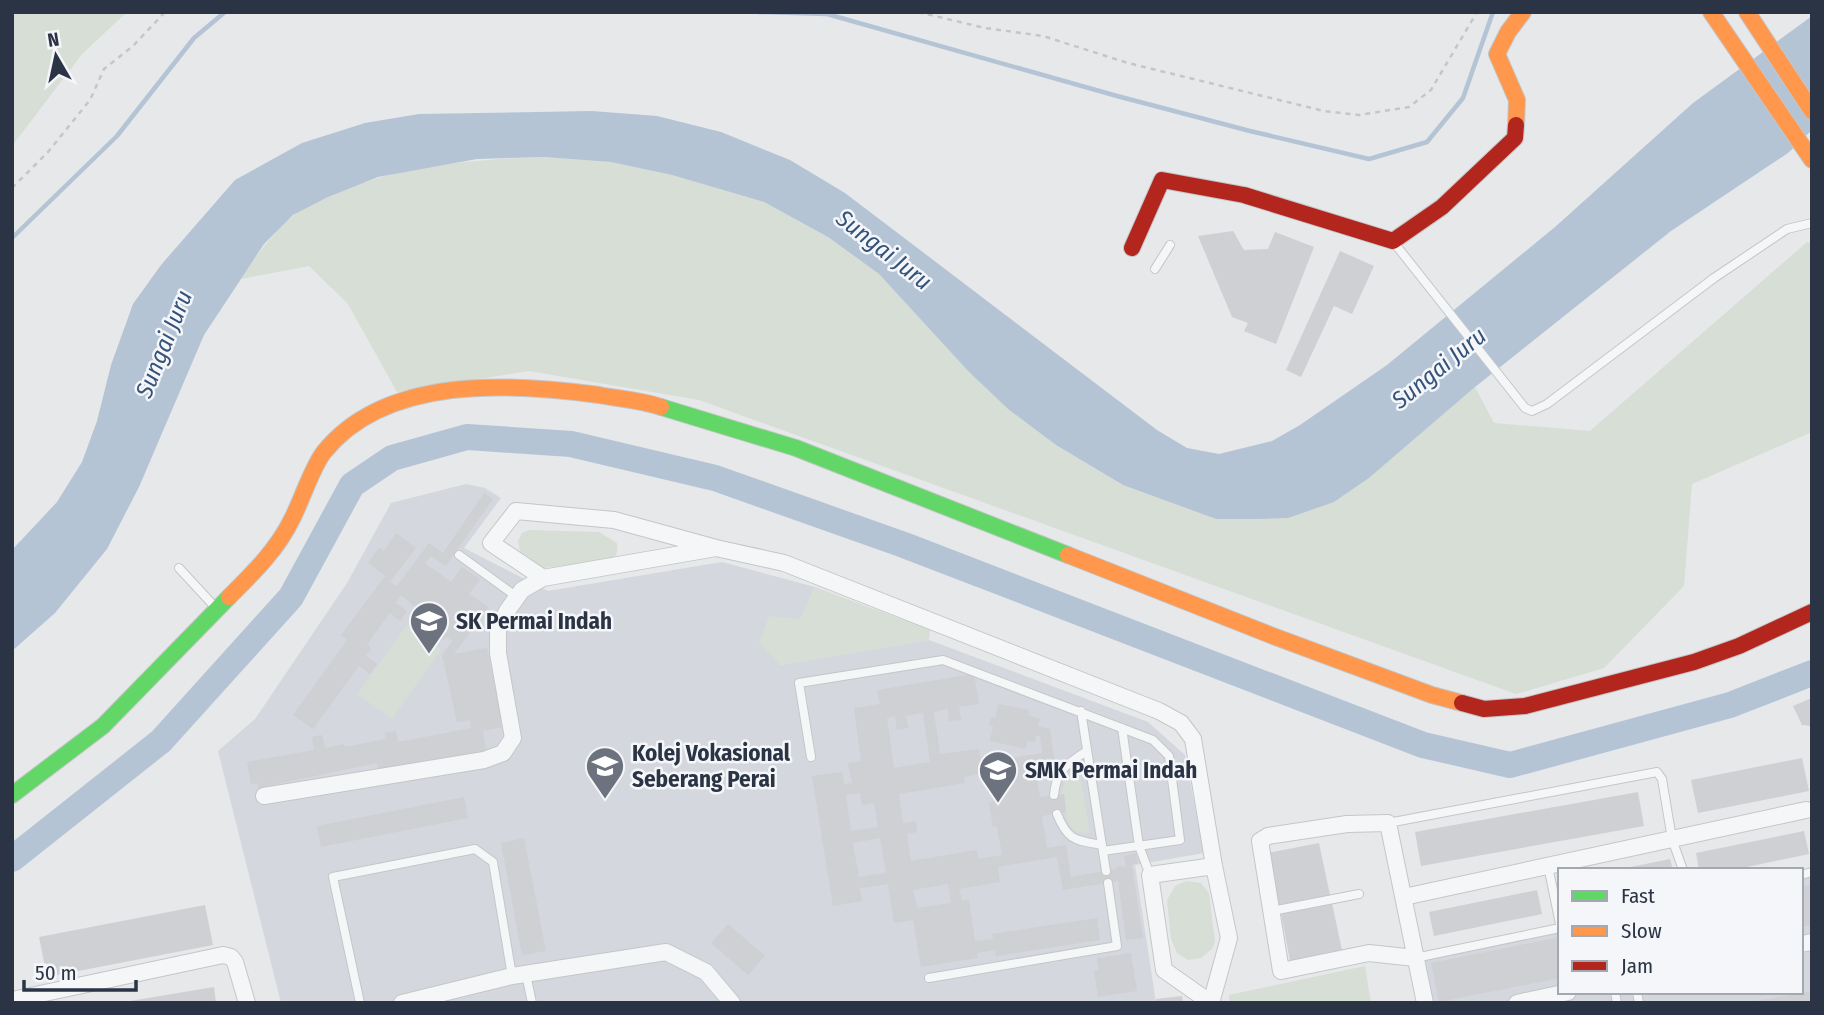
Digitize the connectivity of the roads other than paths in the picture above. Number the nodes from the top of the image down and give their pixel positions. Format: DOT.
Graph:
graph roads {
  1 [pos="1523,12"];
  2 [pos="1711,12"];
  3 [pos="1749,15"];
  4 [pos="1812,111"];
  5 [pos="1812,160"];
  6 [pos="1812,223"];
  7 [pos="1393,241"];
  8 [pos="1170,244"];
  9 [pos="1132,247"];
  10 [pos="1155,269"];
  11 [pos="716,548"];
  12 [pos="459,555"];
  13 [pos="178,569"];
  14 [pos="544,578"];
  15 [pos="517,597"];
  16 [pos="218,610"];
  17 [pos="1812,612"];
  18 [pos="1081,711"];
  19 [pos="1122,728"];
  20 [pos="1087,751"];
  21 [pos="811,757"];
  22 [pos="12,795"];
  23 [pos="1055,795"];
  24 [pos="264,796"];
  25 [pos="1806,810"];
  26 [pos="1057,814"];
  27 [pos="1388,823"];
  28 [pos="1672,839"];
  29 [pos="1139,846"];
  30 [pos="1103,848"];
  31 [pos="1214,866"];
  32 [pos="1548,866"];
  33 [pos="1682,868"];
  34 [pos="1106,871"];
  35 [pos="1150,875"];
  36 [pos="1108,883"];
  37 [pos="1359,894"];
  38 [pos="1404,897"];
  39 [pos="1272,911"];
  40 [pos="1558,916"];
  41 [pos="1558,926"];
  42 [pos="1415,958"];
  43 [pos="519,975"];
  44 [pos="929,978"];
  45 [pos="1559,994"];
  46 [pos="12,1000"];
  47 [pos="247,1003"];
  48 [pos="360,1003"];
  49 [pos="402,1003"];
  50 [pos="531,1003"];
  51 [pos="732,1003"];
  52 [pos="1211,1003"];
  53 [pos="1425,1003"];
  54 [pos="1517,1003"];
  1 -- 7 [label="main road"];
  2 -- 5 [label="main road"];
  3 -- 4 [label="main road"];
  6 -- 7 [label="lane"];
  7 -- 9 [label="main road"];
  8 -- 10 [label="lane"];
  11 -- 14 [label="street"];
  11 -- 14 [label="street"];
  11 -- 31 [label="street"];
  12 -- 15 [label="lane"];
  13 -- 16 [label="lane"];
  14 -- 15 [label="street"];
  15 -- 24 [label="street"];
  16 -- 17 [label="main road"];
  16 -- 22 [label="main road"];
  18 -- 19 [label="lane"];
  18 -- 20 [label="lane"];
  18 -- 21 [label="lane"];
  19 -- 29 [label="lane"];
  19 -- 29 [label="lane"];
  20 -- 23 [label="lane"];
  20 -- 30 [label="lane"];
  25 -- 28 [label="street"];
  26 -- 30 [label="lane"];
  27 -- 28 [label="lane"];
  27 -- 38 [label="street"];
  27 -- 39 [label="street"];
  28 -- 32 [label="street"];
  28 -- 33 [label="lane"];
  29 -- 30 [label="lane"];
  29 -- 35 [label="lane"];
  30 -- 34 [label="lane"];
  31 -- 35 [label="street"];
  31 -- 52 [label="street"];
  32 -- 38 [label="street"];
  32 -- 40 [label="lane"];
  35 -- 52 [label="street"];
  36 -- 44 [label="lane"];
  37 -- 39 [label="lane"];
  38 -- 42 [label="street"];
  39 -- 42 [label="street"];
  41 -- 42 [label="lane"];
  42 -- 53 [label="street"];
  43 -- 48 [label="lane"];
  43 -- 49 [label="street"];
  43 -- 50 [label="lane"];
  43 -- 51 [label="street"];
  45 -- 54 [label="street"];
  46 -- 47 [label="street"];
}
